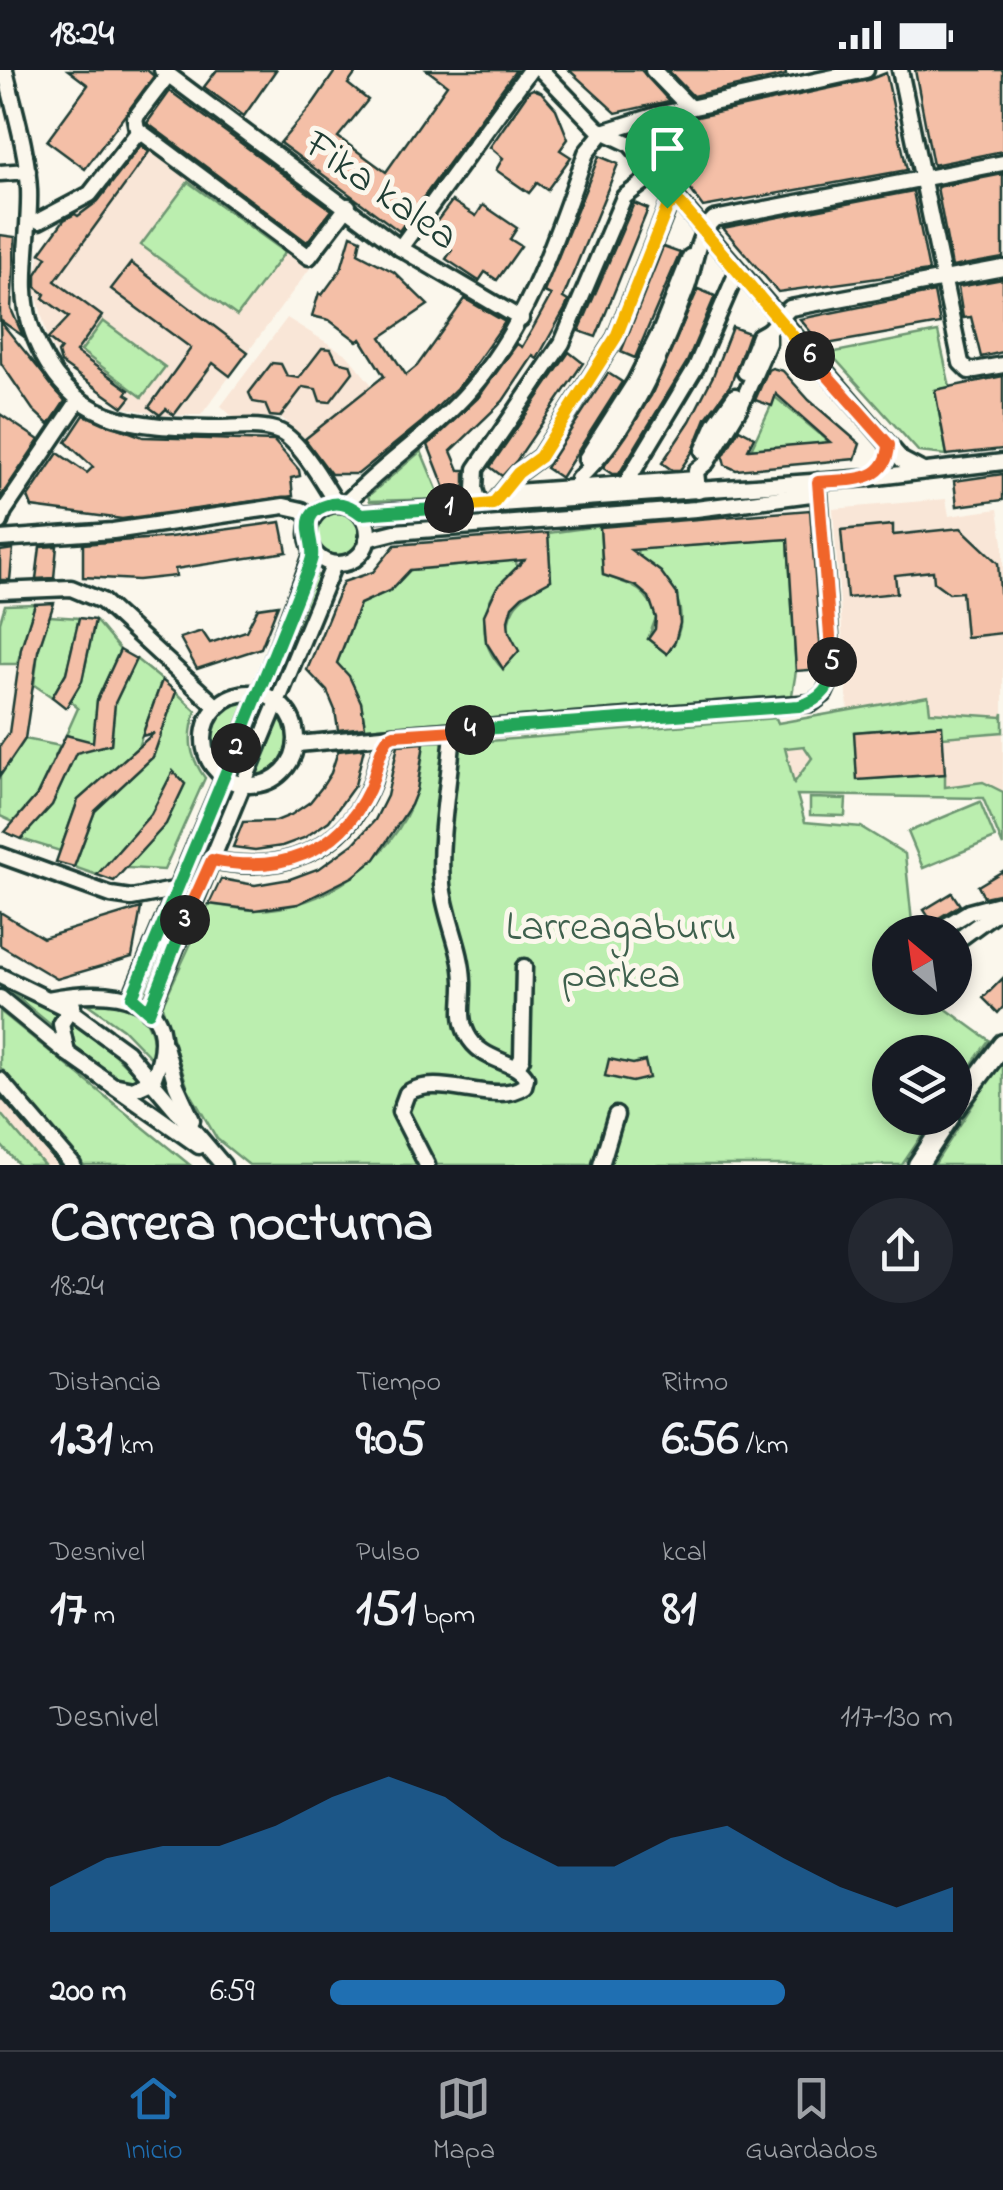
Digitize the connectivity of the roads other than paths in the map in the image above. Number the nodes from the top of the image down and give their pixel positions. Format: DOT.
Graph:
graph roads {
  1 [pos="5,70"];
  2 [pos="530,70"];
  3 [pos="542,70"];
  4 [pos="653,70"];
  5 [pos="866,70"];
  6 [pos="900,70"];
  7 [pos="165,72"];
  8 [pos="568,97"];
  9 [pos="690,108"];
  10 [pos="139,131"];
  11 [pos="603,132"];
  12 [pos="587,150"];
  13 [pos="1003,163"];
  14 [pos="28,171"];
  15 [pos="0,173"];
  16 [pos="656,173"];
  17 [pos="923,180"];
  18 [pos="671,204"];
  19 [pos="348,206"];
  20 [pos="39,221"];
  21 [pos="703,232"];
  22 [pos="400,248"];
  23 [pos="1003,268"];
  24 [pos="738,270"];
  25 [pos="942,278"];
  26 [pos="521,319"];
  27 [pos="774,325"];
  28 [pos="1003,365"];
  29 [pos="79,400"];
  30 [pos="889,445"];
  31 [pos="1003,462"];
  32 [pos="926,471"];
  33 [pos="868,478"];
  34 [pos="697,480"];
  35 [pos="818,482"];
  36 [pos="578,483"];
  37 [pos="625,485"];
  38 [pos="490,499"];
  39 [pos="340,504"];
  40 [pos="361,514"];
  41 [pos="310,518"];
  42 [pos="0,522"];
  43 [pos="0,539"];
  44 [pos="368,539"];
  45 [pos="314,552"];
  46 [pos="334,564"];
  47 [pos="0,591"];
  48 [pos="259,694"];
  49 [pos="277,702"];
  50 [pos="217,707"];
  51 [pos="453,731"];
  52 [pos="394,735"];
  53 [pos="366,737"];
  54 [pos="298,744"];
  55 [pos="381,750"];
  56 [pos="224,776"];
  57 [pos="242,784"];
  58 [pos="0,855"];
  59 [pos="212,860"];
  60 [pos="179,889"];
  61 [pos="1003,905"];
  62 [pos="963,915"];
  63 [pos="972,929"];
  64 [pos="524,967"];
  65 [pos="0,976"];
  66 [pos="100,992"];
  67 [pos="132,997"];
  68 [pos="0,998"];
  69 [pos="46,999"];
  70 [pos="68,1009"];
  71 [pos="149,1012"];
  72 [pos="162,1038"];
  73 [pos="1003,1044"];
  74 [pos="66,1052"];
  75 [pos="518,1068"];
  76 [pos="0,1080"];
  77 [pos="153,1080"];
  78 [pos="972,1085"];
  79 [pos="118,1086"];
  80 [pos="616,1115"];
  81 [pos="938,1135"];
  82 [pos="209,1151"];
  83 [pos="73,1165"];
  84 [pos="222,1165"];
  85 [pos="427,1165"];
  86 [pos="600,1165"];
  87 [pos="918,1165"];
  1 -- 14 [label="street"];
  2 -- 22 [label="street"];
  3 -- 8 [label="street"];
  4 -- 9 [label="street"];
  5 -- 9 [label="street"];
  6 -- 17 [label="street"];
  7 -- 10 [label="street"];
  7 -- 19 [label="street, Fika kalea"];
  8 -- 11 [label="street"];
  8 -- 12 [label="street"];
  9 -- 11 [label="street"];
  10 -- 19 [label="street"];
  10 -- 20 [label="street"];
  11 -- 12 [label="street"];
  11 -- 16 [label="street"];
  12 -- 26 [label="street"];
  13 -- 17 [label="street"];
  14 -- 15 [label="street"];
  14 -- 29 [label="street"];
  16 -- 18 [label="street"];
  16 -- 38 [label="street"];
  17 -- 21 [label="street"];
  17 -- 25 [label="street"];
  18 -- 21 [label="street"];
  18 -- 38 [label="street"];
  19 -- 22 [label="street, Fika kalea"];
  21 -- 24 [label="street"];
  21 -- 36 [label="street"];
  22 -- 26 [label="street, Fika kalea"];
  23 -- 25 [label="street"];
  24 -- 27 [label="street"];
  24 -- 37 [label="street"];
  25 -- 27 [label="street"];
  25 -- 28 [label="street"];
  26 -- 39 [label="street"];
  27 -- 30 [label="street"];
  27 -- 34 [label="street"];
  29 -- 39 [label="street"];
  29 -- 42 [label="street"];
  30 -- 32 [label="street"];
  30 -- 33 [label="street"];
  31 -- 32 [label="street"];
  32 -- 33 [label="street"];
  33 -- 35 [label="street"];
  34 -- 35 [label="street"];
  34 -- 37 [label="street"];
  34 -- 38 [label="street"];
  35 -- 44 [label="street"];
  35 -- 51 [label="street"];
  36 -- 37 [label="street"];
  36 -- 38 [label="street"];
  38 -- 40 [label="street"];
  39 -- 40 [label="street"];
  39 -- 41 [label="street"];
  40 -- 44 [label="street"];
  41 -- 43 [label="street"];
  41 -- 45 [label="street"];
  44 -- 46 [label="street"];
  45 -- 46 [label="street"];
  45 -- 48 [label="street"];
  46 -- 49 [label="street"];
  47 -- 50 [label="street"];
  48 -- 49 [label="street"];
  48 -- 50 [label="street"];
  48 -- 56 [label="street"];
  49 -- 54 [label="street"];
  49 -- 57 [label="street"];
  50 -- 56 [label="street"];
  51 -- 52 [label="street"];
  51 -- 75 [label="street"];
  52 -- 53 [label="street"];
  52 -- 55 [label="street"];
  53 -- 54 [label="street"];
  53 -- 55 [label="street"];
  54 -- 57 [label="street"];
  55 -- 59 [label="street"];
  56 -- 57 [label="street"];
  56 -- 60 [label="street"];
  57 -- 59 [label="street"];
  58 -- 60 [label="street"];
  59 -- 71 [label="street"];
  60 -- 67 [label="street"];
  61 -- 62 [label="street"];
  61 -- 63 [label="street"];
  64 -- 75 [label="street"];
  65 -- 69 [label="street"];
  66 -- 67 [label="street"];
  66 -- 69 [label="street"];
  66 -- 70 [label="street"];
  67 -- 71 [label="street"];
  68 -- 74 [label="street"];
  69 -- 70 [label="street"];
  70 -- 74 [label="street"];
  70 -- 77 [label="street"];
  71 -- 72 [label="street"];
  72 -- 77 [label="street"];
  72 -- 82 [label="street"];
  73 -- 78 [label="main road"];
  74 -- 79 [label="street"];
  75 -- 85 [label="street"];
  76 -- 83 [label="street"];
  77 -- 79 [label="street"];
  77 -- 82 [label="street"];
  79 -- 82 [label="street"];
  80 -- 86 [label="street"];
  81 -- 87 [label="main road"];
  82 -- 84 [label="street"];
}
